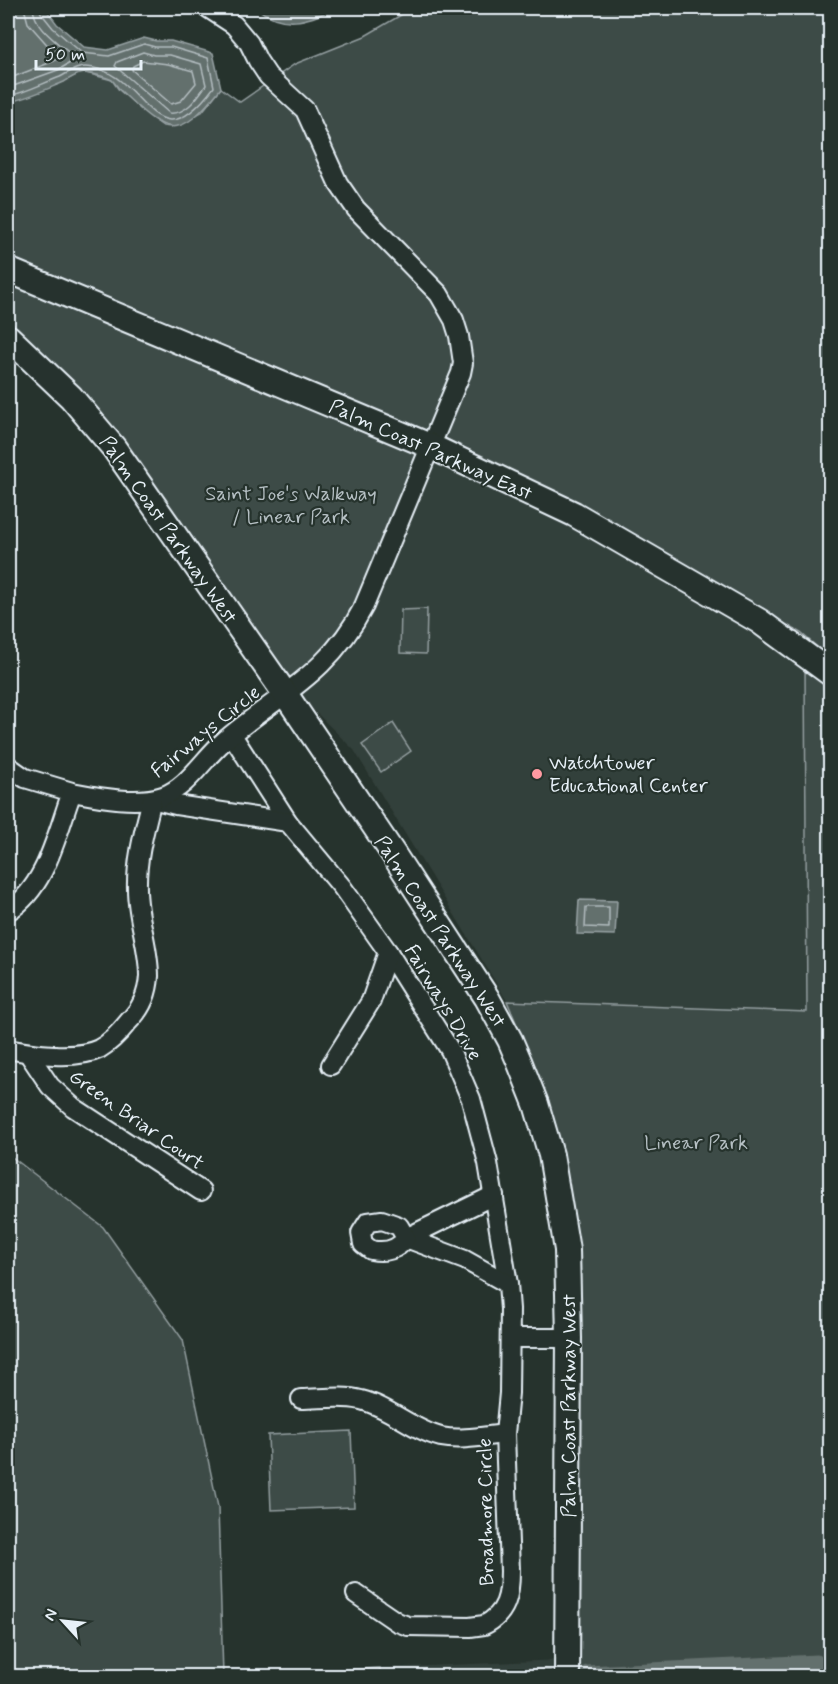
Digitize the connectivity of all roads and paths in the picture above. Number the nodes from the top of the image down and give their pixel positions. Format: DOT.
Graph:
graph roads {
  1 [pos="208,8"];
  2 [pos="8,270"];
  3 [pos="8,337"];
  4 [pos="430,446"];
  5 [pos="831,673"];
  6 [pos="286,695"];
  7 [pos="232,735"];
  8 [pos="8,766"];
  9 [pos="72,792"];
  10 [pos="152,798"];
  11 [pos="288,822"];
  12 [pos="8,910"];
  13 [pos="388,952"];
  14 [pos="8,1049"];
  15 [pos="28,1053"];
  16 [pos="331,1065"];
  17 [pos="201,1191"];
  18 [pos="494,1195"];
  19 [pos="508,1284"];
  20 [pos="510,1338"];
  21 [pos="569,1338"];
  22 [pos="509,1393"];
  23 [pos="301,1399"];
  24 [pos="505,1434"];
  25 [pos="356,1594"];
  26 [pos="567,1677"];
  1 -- 4 [label="street, Fairways Circle"];
  2 -- 4 [label="main road, Palm Coast Parkway East"];
  3 -- 6 [label="main road, Palm Coast Parkway West"];
  4 -- 5 [label="main road, Palm Coast Parkway East"];
  4 -- 6 [label="street, Fairways Circle"];
  6 -- 7 [label="street, Fairways Circle"];
  6 -- 21 [label="main road, Palm Coast Parkway West"];
  7 -- 10 [label="street, Fairways Circle"];
  7 -- 11 [label="street, Fairways Drive"];
  8 -- 9 [label="street, Fairways Circle"];
  9 -- 10 [label="street, Fairways Circle"];
  9 -- 12 [label="street"];
  10 -- 11 [label="street, Fairways Circle"];
  10 -- 15 [label="street, Fairways Circle"];
  11 -- 13 [label="street, Fairways Drive"];
  13 -- 16 [label="street"];
  13 -- 18 [label="street, Fairways Drive"];
  14 -- 15 [label="street, Fairways Circle"];
  15 -- 17 [label="street, Green Briar Court"];
  18 -- 19 [label="street, Fairways Drive"];
  18 -- 19 [label="street"];
  19 -- 20 [label="street, Fairways Drive"];
  20 -- 21 [label="street"];
  20 -- 22 [label="street, Fairways Drive"];
  21 -- 26 [label="main road, Palm Coast Parkway West"];
  22 -- 24 [label="street, Broadmore Circle"];
  23 -- 24 [label="street"];
  24 -- 25 [label="street, Broadmore Circle"];
}
